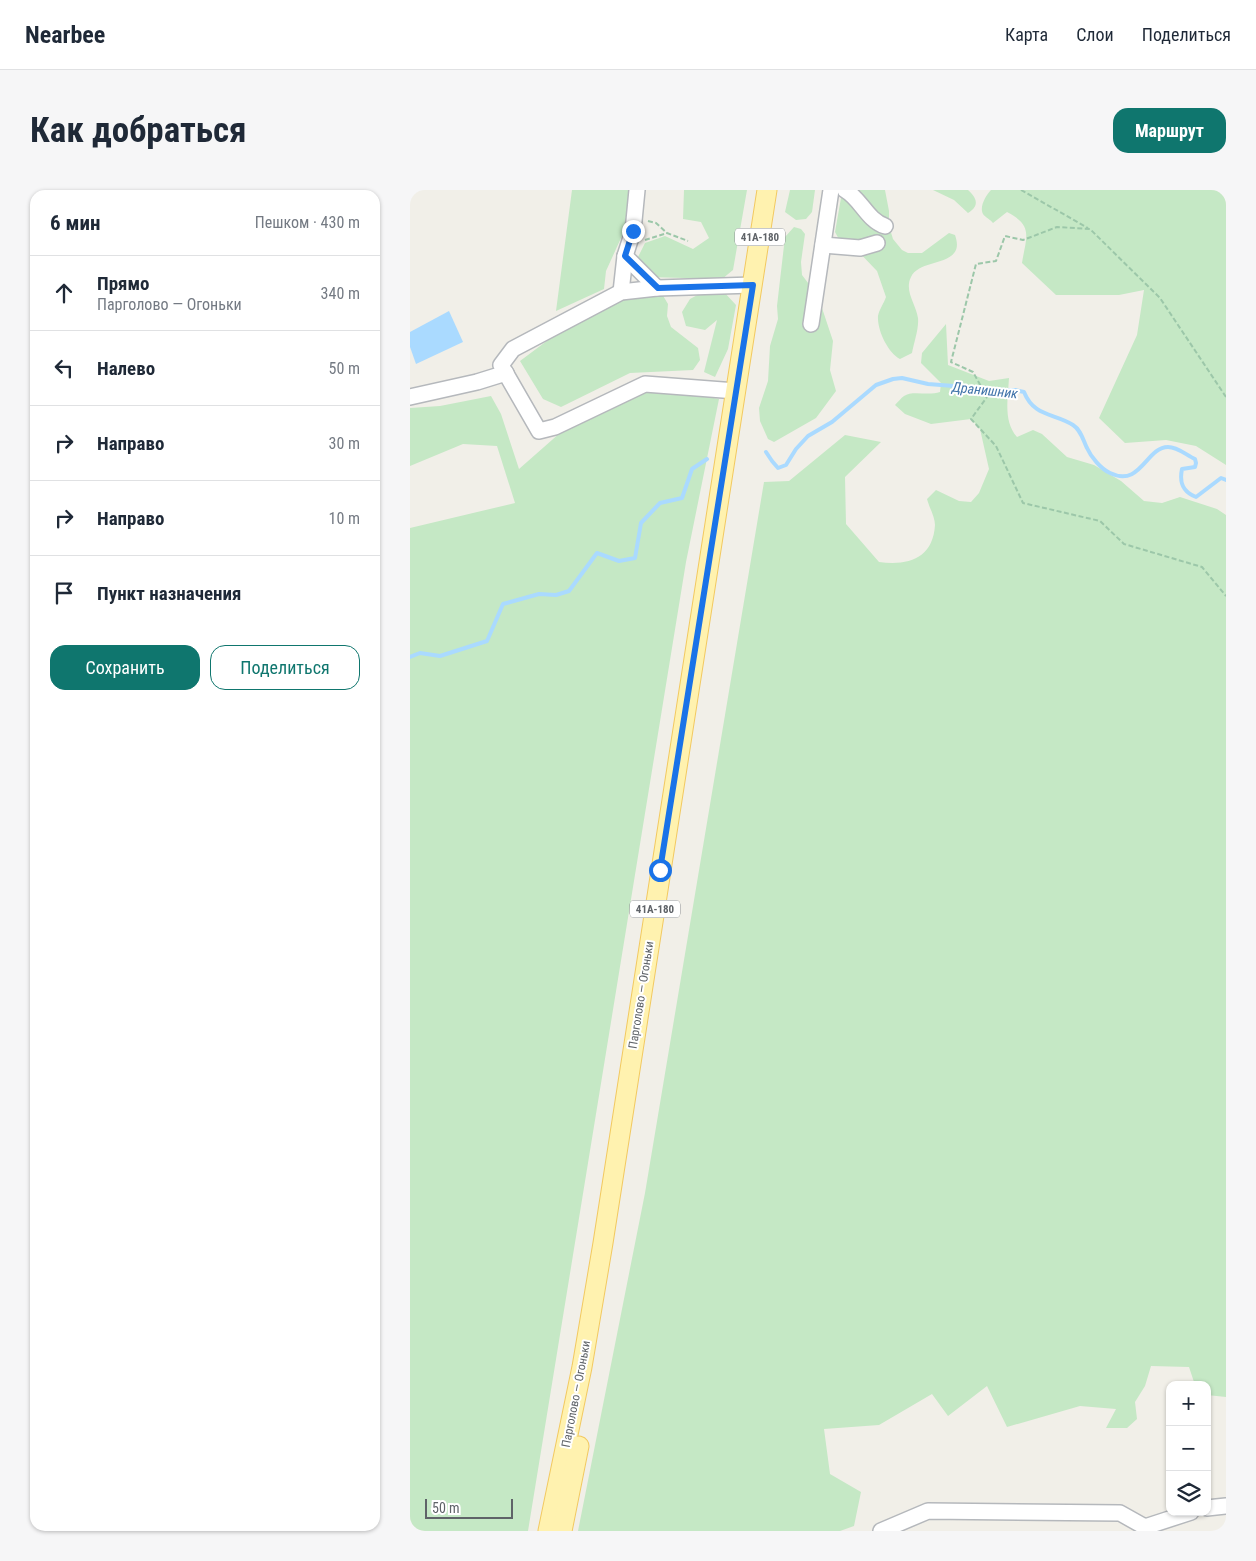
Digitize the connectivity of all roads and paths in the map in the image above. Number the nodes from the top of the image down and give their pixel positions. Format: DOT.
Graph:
graph roads {
  1 [pos="638,190"];
  2 [pos="767,190"];
  3 [pos="780,190"];
  4 [pos="831,190"];
  5 [pos="845,190"];
  6 [pos="1021,190"];
  7 [pos="635,215"];
  8 [pos="885,226"];
  9 [pos="1090,229"];
  10 [pos="667,234"];
  11 [pos="688,241"];
  12 [pos="876,243"];
  13 [pos="822,245"];
  14 [pos="627,250"];
  15 [pos="753,285"];
  16 [pos="658,288"];
  17 [pos="621,292"];
  18 [pos="811,324"];
  19 [pos="506,374"];
  20 [pos="736,391"];
  21 [pos="410,397"];
  22 [pos="1226,397"];
  23 [pos="1226,596"];
  24 [pos="1226,1506"];
  25 [pos="1211,1508"];
  26 [pos="1181,1516"];
  27 [pos="1145,1529"];
  28 [pos="548,1531"];
  29 [pos="562,1531"];
  30 [pos="881,1531"];
  1 -- 7 [label="lane"];
  2 -- 15 [label="main road, Парголово — Огоньки / 41А-180"];
  3 -- 29 [label="main road, Парголово — Огоньки / 41А-180"];
  4 -- 13 [label="lane"];
  5 -- 8 [label="lane"];
  6 -- 9 [label="path"];
  7 -- 10 [label="path"];
  7 -- 14 [label="lane"];
  9 -- 22 [label="path"];
  9 -- 23 [label="path"];
  10 -- 11 [label="path"];
  10 -- 14 [label="path"];
  12 -- 13 [label="lane"];
  13 -- 18 [label="lane"];
  14 -- 16 [label="lane"];
  14 -- 17 [label="lane"];
  15 -- 16 [label="lane"];
  15 -- 20 [label="main road, Парголово — Огоньки / 41А-180"];
  16 -- 17 [label="lane"];
  17 -- 19 [label="lane"];
  19 -- 20 [label="lane"];
  19 -- 21 [label="lane"];
  20 -- 28 [label="main road, Парголово — Огоньки / 41А-180"];
  24 -- 25 [label="lane"];
  26 -- 27 [label="lane"];
  27 -- 30 [label="lane"];
}
